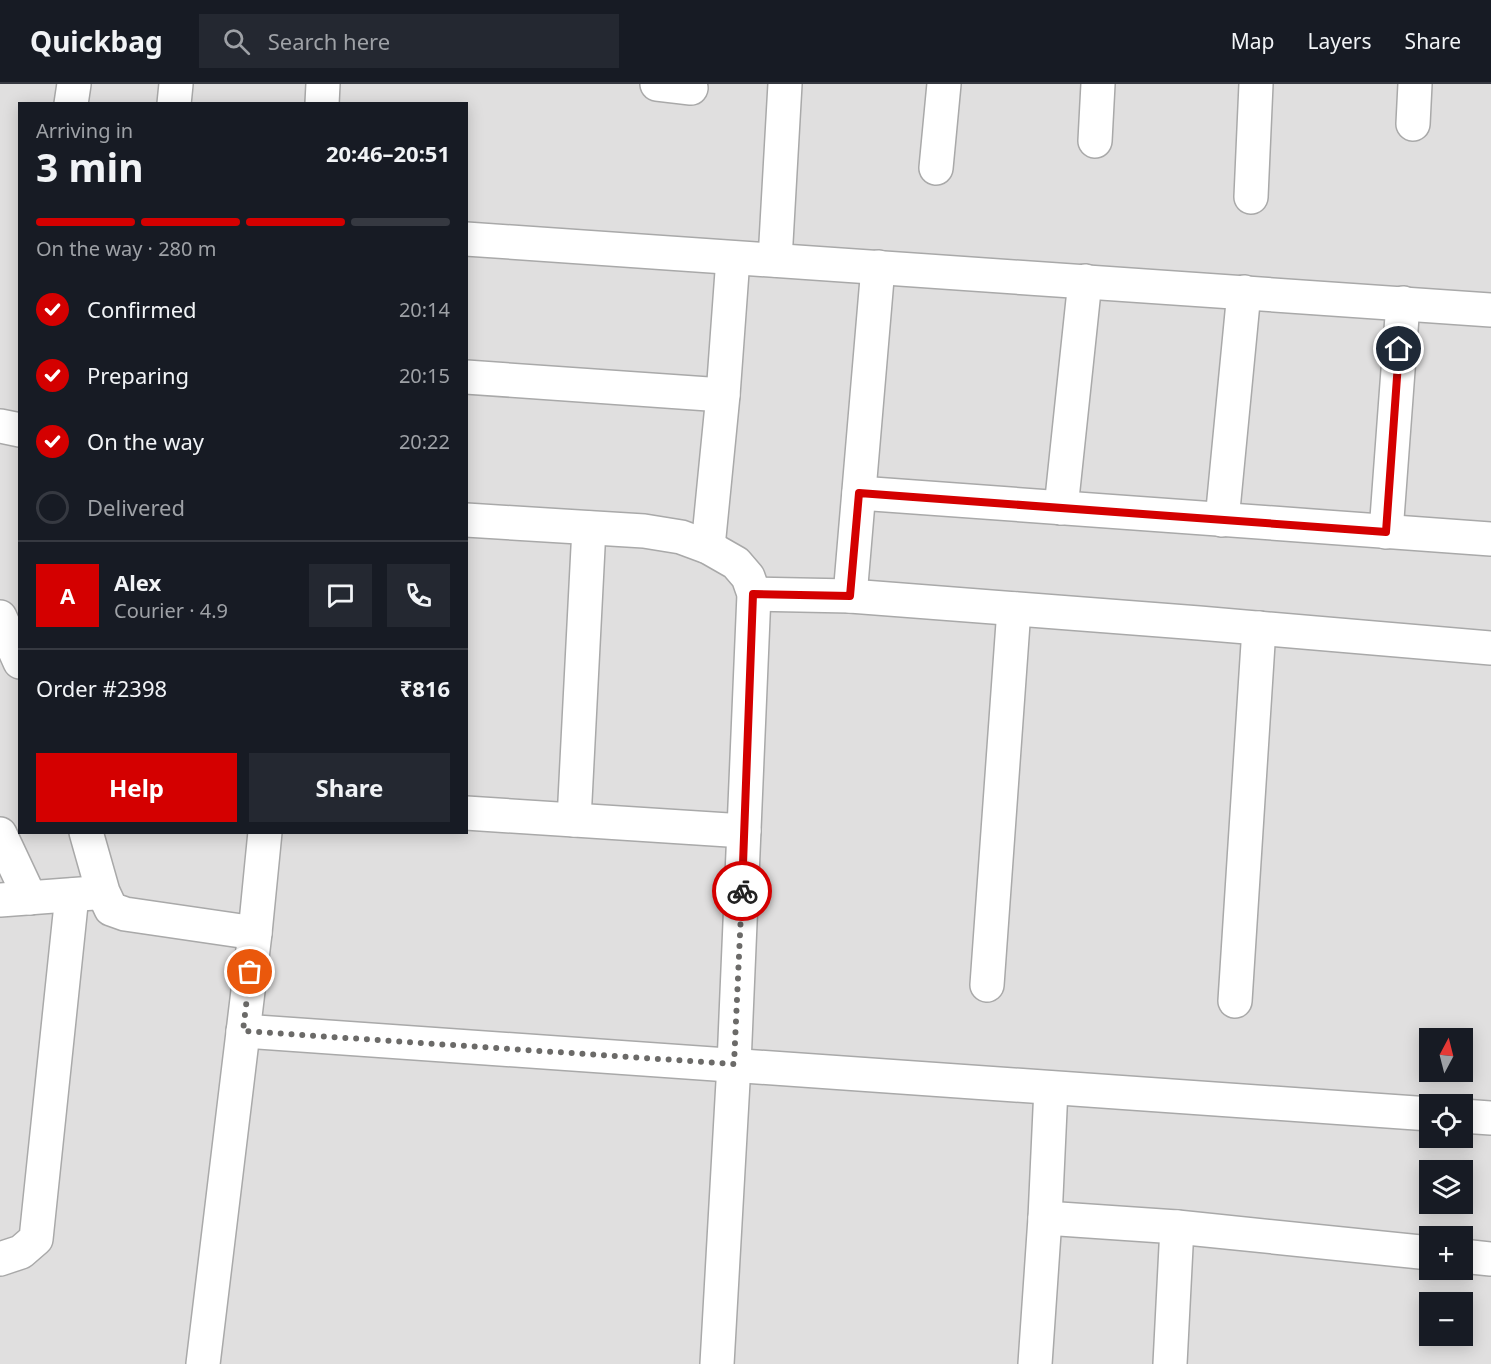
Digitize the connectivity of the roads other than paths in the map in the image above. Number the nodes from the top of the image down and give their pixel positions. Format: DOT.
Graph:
graph roads {
  1 [pos="74,84"];
  2 [pos="176,84"];
  3 [pos="323,84"];
  4 [pos="657,84"];
  5 [pos="785,84"];
  6 [pos="944,84"];
  7 [pos="1098,84"];
  8 [pos="1256,84"];
  9 [pos="1415,84"];
  10 [pos="691,88"];
  11 [pos="72,102"];
  12 [pos="174,102"];
  13 [pos="322,102"];
  14 [pos="1413,124"];
  15 [pos="1095,141"];
  16 [pos="936,168"];
  17 [pos="1251,197"];
  18 [pos="468,239"];
  19 [pos="733,258"];
  20 [pos="775,260"];
  21 [pos="878,267"];
  22 [pos="1085,281"];
  23 [pos="1244,292"];
  24 [pos="1403,303"];
  25 [pos="1491,310"];
  26 [pos="468,376"];
  27 [pos="723,395"];
  28 [pos="0,426"];
  29 [pos="18,430"];
  30 [pos="859,493"];
  31 [pos="1061,508"];
  32 [pos="468,520"];
  33 [pos="1222,520"];
  34 [pos="589,528"];
  35 [pos="1386,532"];
  36 [pos="1491,539"];
  37 [pos="708,547"];
  38 [pos="753,594"];
  39 [pos="850,596"];
  40 [pos="1014,609"];
  41 [pos="0,617"];
  42 [pos="1259,627"];
  43 [pos="1491,648"];
  44 [pos="18,658"];
  45 [pos="468,813"];
  46 [pos="574,820"];
  47 [pos="744,831"];
  48 [pos="0,834"];
  49 [pos="86,834"];
  50 [pos="265,834"];
  51 [pos="87,894"];
  52 [pos="15,899"];
  53 [pos="255,933"];
  54 [pos="987,985"];
  55 [pos="1235,1001"];
  56 [pos="243,1031"];
  57 [pos="734,1064"];
  58 [pos="1051,1088"];
  59 [pos="1419,1113"];
  60 [pos="1473,1117"];
  61 [pos="1491,1118"];
  62 [pos="1045,1218"];
  63 [pos="1177,1227"];
  64 [pos="1419,1252"];
  65 [pos="1473,1257"];
  66 [pos="0,1259"];
  67 [pos="1491,1259"];
  68 [pos="203,1364"];
  69 [pos="717,1364"];
  70 [pos="1035,1364"];
  71 [pos="1170,1364"];
  1 -- 11 [label="street"];
  2 -- 12 [label="street"];
  3 -- 13 [label="street"];
  4 -- 10 [label="street"];
  5 -- 20 [label="street"];
  6 -- 16 [label="street"];
  7 -- 15 [label="street"];
  8 -- 17 [label="street"];
  9 -- 14 [label="street"];
  18 -- 19 [label="street"];
  19 -- 20 [label="street"];
  19 -- 27 [label="street"];
  20 -- 21 [label="street"];
  21 -- 22 [label="street"];
  21 -- 30 [label="street"];
  22 -- 23 [label="street"];
  22 -- 31 [label="street"];
  23 -- 24 [label="street"];
  23 -- 33 [label="street"];
  24 -- 25 [label="street"];
  24 -- 35 [label="street"];
  26 -- 27 [label="street"];
  27 -- 37 [label="street"];
  28 -- 29 [label="street"];
  30 -- 31 [label="street"];
  30 -- 39 [label="street"];
  31 -- 33 [label="street"];
  32 -- 34 [label="street"];
  33 -- 35 [label="street"];
  34 -- 37 [label="street"];
  34 -- 46 [label="street"];
  35 -- 36 [label="street"];
  37 -- 38 [label="street"];
  38 -- 39 [label="street"];
  38 -- 47 [label="street"];
  39 -- 40 [label="street"];
  40 -- 42 [label="street"];
  40 -- 54 [label="street"];
  41 -- 44 [label="street"];
  42 -- 43 [label="street"];
  42 -- 55 [label="street"];
  45 -- 46 [label="street"];
  46 -- 47 [label="street"];
  47 -- 57 [label="street"];
  48 -- 52 [label="street"];
  49 -- 51 [label="street"];
  50 -- 53 [label="street"];
  51 -- 52 [label="street"];
  51 -- 53 [label="street"];
  51 -- 66 [label="street"];
  53 -- 56 [label="street"];
  56 -- 57 [label="street"];
  56 -- 68 [label="street"];
  57 -- 58 [label="street"];
  57 -- 69 [label="street"];
  58 -- 59 [label="street"];
  58 -- 62 [label="street"];
  60 -- 61 [label="street"];
  62 -- 63 [label="street"];
  62 -- 70 [label="street"];
  63 -- 64 [label="street"];
  63 -- 71 [label="street"];
  65 -- 67 [label="street"];
}
